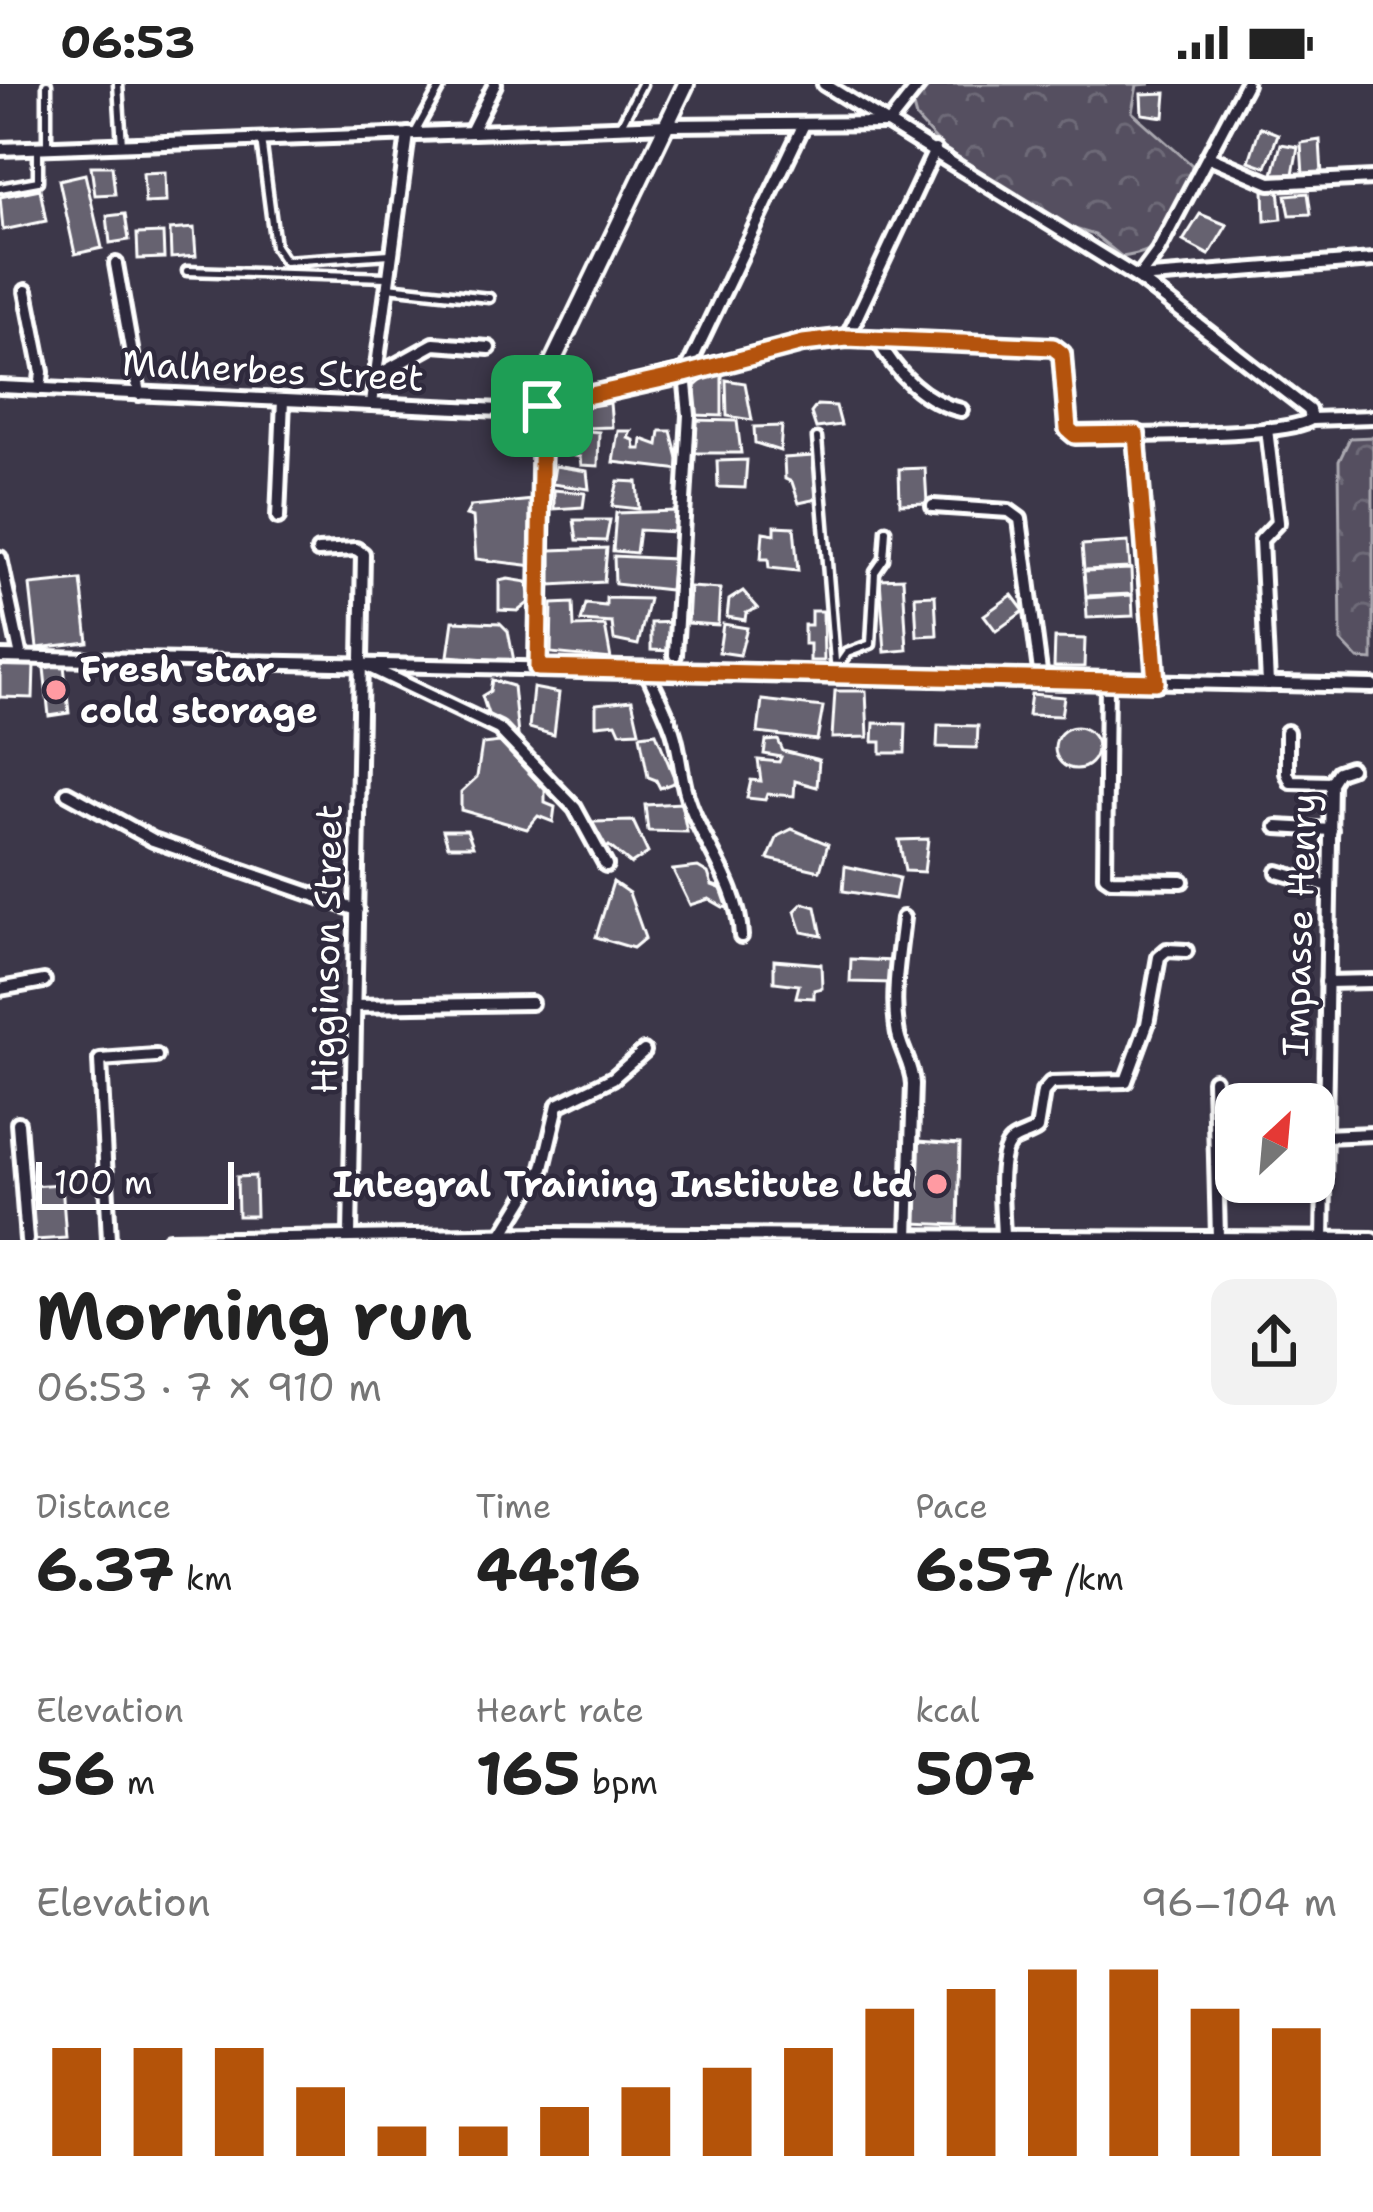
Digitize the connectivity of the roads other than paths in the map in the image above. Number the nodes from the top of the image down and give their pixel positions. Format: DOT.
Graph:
graph roads {
  1 [pos="47,84"];
  2 [pos="118,84"];
  3 [pos="442,84"];
  4 [pos="496,84"];
  5 [pos="642,84"];
  6 [pos="686,84"];
  7 [pos="824,84"];
  8 [pos="920,84"];
  9 [pos="1246,84"];
  10 [pos="889,123"];
  11 [pos="668,125"];
  12 [pos="802,126"];
  13 [pos="620,127"];
  14 [pos="471,132"];
  15 [pos="411,134"];
  16 [pos="261,139"];
  17 [pos="122,145"];
  18 [pos="43,148"];
  19 [pos="0,149"];
  20 [pos="935,150"];
  21 [pos="1209,157"];
  22 [pos="1373,178"];
  23 [pos="0,188"];
  24 [pos="392,254"];
  25 [pos="1373,260"];
  26 [pos="116,264"];
  27 [pos="187,271"];
  28 [pos="1138,278"];
  29 [pos="388,282"];
  30 [pos="26,291"];
  31 [pos="489,298"];
  32 [pos="847,338"];
  33 [pos="878,340"];
  34 [pos="489,348"];
  35 [pos="685,374"];
  36 [pos="376,376"];
  37 [pos="0,387"];
  38 [pos="40,389"];
  39 [pos="140,394"];
  40 [pos="283,400"];
  41 [pos="372,404"];
  42 [pos="542,406"];
  43 [pos="961,410"];
  44 [pos="1373,417"];
  45 [pos="1311,419"];
  46 [pos="1267,429"];
  47 [pos="1136,434"];
  48 [pos="817,438"];
  49 [pos="933,506"];
  50 [pos="278,518"];
  51 [pos="886,530"];
  52 [pos="318,551"];
  53 [pos="0,558"];
  54 [pos="674,655"];
  55 [pos="0,657"];
  56 [pos="21,657"];
  57 [pos="362,664"];
  58 [pos="538,668"];
  59 [pos="646,670"];
  60 [pos="836,672"];
  61 [pos="1041,679"];
  62 [pos="1107,680"];
  63 [pos="1156,682"];
  64 [pos="1268,684"];
  65 [pos="1373,686"];
  66 [pos="1287,732"];
  67 [pos="1350,768"];
  68 [pos="1331,783"];
  69 [pos="67,793"];
  70 [pos="1277,827"];
  71 [pos="1331,830"];
  72 [pos="606,865"];
  73 [pos="1278,872"];
  74 [pos="1182,880"];
  75 [pos="1329,887"];
  76 [pos="357,910"];
  77 [pos="903,918"];
  78 [pos="741,936"];
  79 [pos="1186,951"];
  80 [pos="44,981"];
  81 [pos="1373,981"];
  82 [pos="1327,982"];
  83 [pos="0,989"];
  84 [pos="531,1003"];
  85 [pos="354,1006"];
  86 [pos="644,1051"];
  87 [pos="156,1056"];
  88 [pos="1214,1080"];
  89 [pos="1324,1083"];
  90 [pos="18,1124"];
  91 [pos="1373,1135"];
  92 [pos="1335,1136"];
  93 [pos="1323,1203"];
  94 [pos="350,1235"];
  95 [pos="502,1235"];
  96 [pos="908,1236"];
  97 [pos="544,1237"];
  98 [pos="836,1237"];
  99 [pos="1218,1237"];
  100 [pos="674,1238"];
  101 [pos="1003,1238"];
  102 [pos="1180,1238"];
  103 [pos="260,1239"];
  104 [pos="1323,1239"];
  105 [pos="1373,1239"];
  106 [pos="26,1240"];
  107 [pos="109,1240"];
  108 [pos="169,1240"];
  1 -- 18 [label="lane"];
  2 -- 17 [label="lane"];
  3 -- 15 [label="lane"];
  4 -- 14 [label="street"];
  5 -- 13 [label="lane"];
  6 -- 11 [label="street"];
  7 -- 10 [label="street"];
  8 -- 10 [label="street"];
  9 -- 21 [label="street"];
  10 -- 12 [label="street"];
  10 -- 20 [label="street"];
  11 -- 12 [label="street"];
  11 -- 13 [label="street"];
  11 -- 42 [label="street"];
  12 -- 35 [label="street"];
  13 -- 14 [label="street"];
  14 -- 15 [label="street"];
  15 -- 16 [label="street"];
  15 -- 24 [label="street"];
  16 -- 17 [label="street"];
  16 -- 24 [label="lane"];
  17 -- 18 [label="street"];
  18 -- 19 [label="street"];
  18 -- 23 [label="lane"];
  20 -- 28 [label="street"];
  20 -- 32 [label="street"];
  21 -- 22 [label="street"];
  21 -- 28 [label="street"];
  24 -- 29 [label="street"];
  25 -- 28 [label="street"];
  26 -- 39 [label="street"];
  27 -- 29 [label="lane"];
  28 -- 45 [label="street"];
  29 -- 31 [label="lane"];
  29 -- 36 [label="street"];
  30 -- 38 [label="street"];
  32 -- 33 [label="street, Malherbes Street"];
  32 -- 35 [label="street, Malherbes Street"];
  33 -- 43 [label="street"];
  33 -- 47 [label="street, Malherbes Street"];
  34 -- 36 [label="street"];
  35 -- 42 [label="street, Malherbes Street"];
  35 -- 54 [label="street"];
  36 -- 41 [label="street"];
  37 -- 38 [label="street, Malherbes Street"];
  38 -- 39 [label="street, Malherbes Street"];
  39 -- 40 [label="street, Malherbes Street"];
  40 -- 41 [label="street, Malherbes Street"];
  40 -- 50 [label="street"];
  41 -- 42 [label="street, Malherbes Street"];
  42 -- 58 [label="street"];
  44 -- 45 [label="street"];
  45 -- 46 [label="street"];
  46 -- 47 [label="street"];
  46 -- 64 [label="street"];
  47 -- 63 [label="street"];
  48 -- 60 [label="lane"];
  49 -- 61 [label="street"];
  51 -- 60 [label="lane"];
  52 -- 57 [label="street, Higginson Street"];
  53 -- 56 [label="street"];
  55 -- 56 [label="street"];
  56 -- 57 [label="street"];
  57 -- 58 [label="street"];
  57 -- 72 [label="street"];
  57 -- 76 [label="street, Higginson Street"];
  58 -- 59 [label="street"];
  59 -- 60 [label="street"];
  59 -- 78 [label="street"];
  60 -- 61 [label="street"];
  61 -- 62 [label="street"];
  62 -- 63 [label="street"];
  62 -- 74 [label="street"];
  63 -- 64 [label="street"];
  64 -- 65 [label="street"];
  66 -- 68 [label="street"];
  67 -- 68 [label="street, Impasse Henry"];
  68 -- 71 [label="street, Impasse Henry"];
  69 -- 76 [label="street"];
  70 -- 71 [label="street"];
  71 -- 75 [label="street, Impasse Henry"];
  73 -- 75 [label="street"];
  75 -- 82 [label="street, Impasse Henry"];
  76 -- 85 [label="street, Higginson Street"];
  77 -- 96 [label="street"];
  79 -- 101 [label="street"];
  80 -- 83 [label="street"];
  81 -- 82 [label="street"];
  82 -- 89 [label="street, Impasse Henry"];
  84 -- 85 [label="street"];
  85 -- 94 [label="street, Higginson Street"];
  86 -- 95 [label="street"];
  87 -- 107 [label="street"];
  88 -- 99 [label="street"];
  90 -- 106 [label="street"];
  91 -- 92 [label="street"];
  93 -- 104 [label="street, Impasse Henry"];
  94 -- 95 [label="street"];
  94 -- 103 [label="street"];
  95 -- 97 [label="street"];
  96 -- 98 [label="street"];
  96 -- 101 [label="street"];
  97 -- 100 [label="street"];
  98 -- 100 [label="street"];
  99 -- 102 [label="street"];
  99 -- 104 [label="street"];
  101 -- 102 [label="street"];
  103 -- 108 [label="street"];
  104 -- 105 [label="street"];
}
